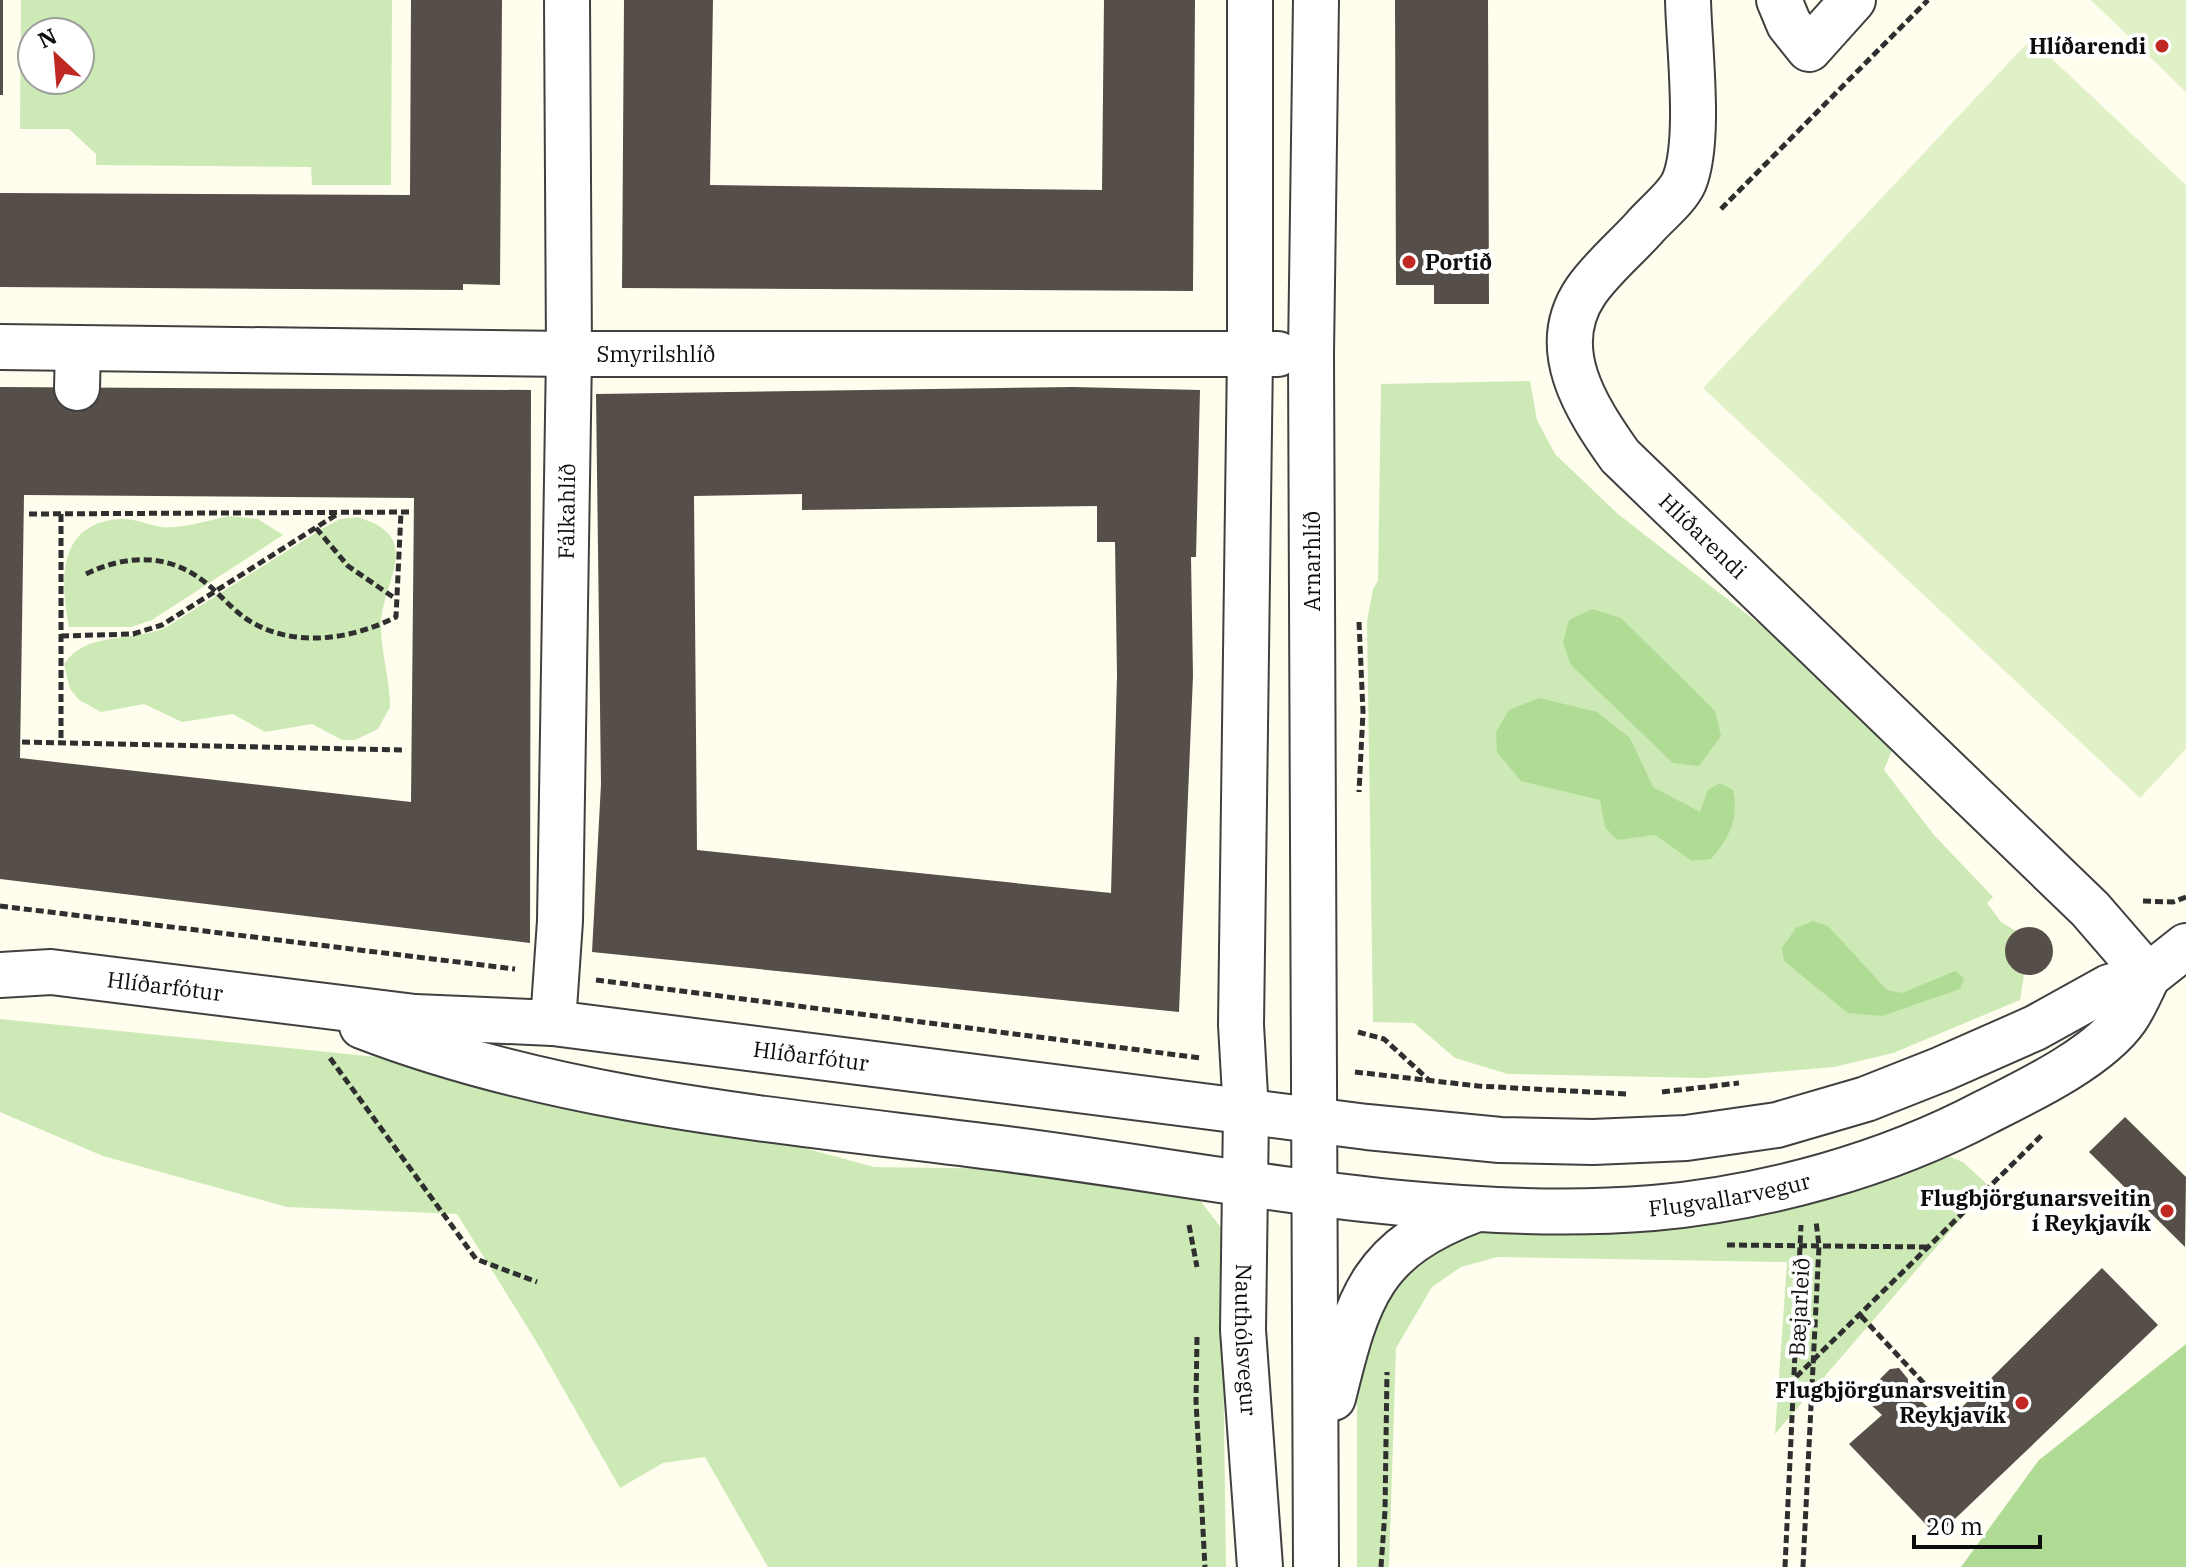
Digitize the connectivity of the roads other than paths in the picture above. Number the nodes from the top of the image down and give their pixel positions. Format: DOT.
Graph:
graph roads {
  1 [pos="567,0"];
  2 [pos="1250,0"];
  3 [pos="1316,0"];
  4 [pos="1688,0"];
  5 [pos="1779,0"];
  6 [pos="1853,0"];
  7 [pos="0,347"];
  8 [pos="569,354"];
  9 [pos="1311,354"];
  10 [pos="1250,355"];
  11 [pos="2186,946"];
  12 [pos="7,970"];
  13 [pos="2148,976"];
  14 [pos="299,1004"];
  15 [pos="553,1023"];
  16 [pos="1246,1113"];
  17 [pos="1315,1121"];
  18 [pos="1245,1181"];
  19 [pos="1315,1191"];
  20 [pos="1480,1208"];
  21 [pos="1316,1467"];
  22 [pos="1260,1567"];
  23 [pos="1316,1567"];
  1 -- 8 [label="street, Fálkahlíð"];
  2 -- 10 [label="street"];
  3 -- 9 [label="street, Arnarhlíð"];
  4 -- 13 [label="street, Hlíðarendi"];
  5 -- 6 [label="street"];
  7 -- 8 [label="street, Smyrilshlíð"];
  8 -- 10 [label="street, Smyrilshlíð"];
  8 -- 15 [label="street, Fálkahlíð"];
  9 -- 10 [label="street, Smyrilshlíð"];
  9 -- 17 [label="street, Arnarhlíð"];
  10 -- 16 [label="street"];
  11 -- 13 [label="street, Flugvallarvegur"];
  12 -- 14 [label="street, Hlíðarfótur"];
  13 -- 17 [label="street, Flugvallarvegur"];
  13 -- 20 [label="street, Flugvallarvegur"];
  14 -- 15 [label="street, Hlíðarfótur"];
  14 -- 18 [label="street, Hlíðarfótur"];
  15 -- 16 [label="street, Hlíðarfótur"];
  16 -- 17 [label="street, Hlíðarfótur"];
  16 -- 18 [label="street, Nauthólsvegur"];
  17 -- 19 [label="street"];
  18 -- 19 [label="street, Flugvallarvegur"];
  18 -- 22 [label="street, Nauthólsvegur"];
  19 -- 20 [label="street, Flugvallarvegur"];
  19 -- 21 [label="street"];
  20 -- 21 [label="street"];
  21 -- 23 [label="street"];
}
